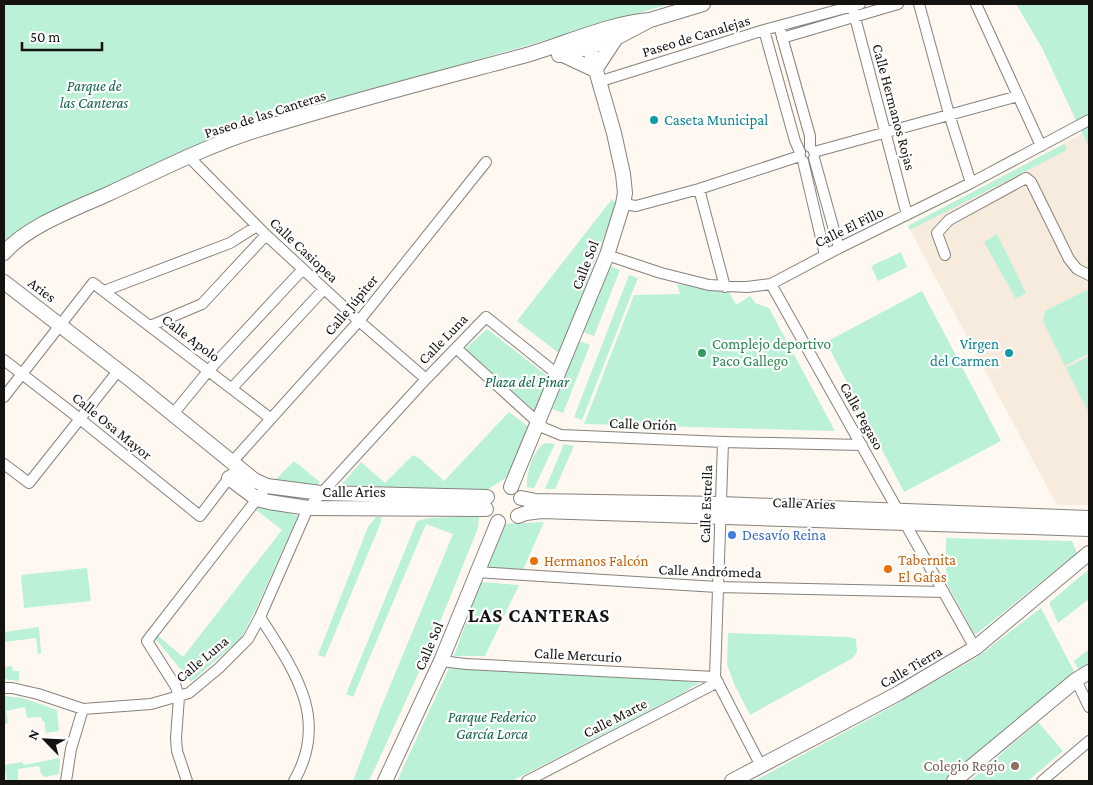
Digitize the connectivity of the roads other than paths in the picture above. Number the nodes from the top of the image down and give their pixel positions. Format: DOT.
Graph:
graph roads {
  1 [pos="702,4"];
  2 [pos="898,4"];
  3 [pos="919,4"];
  4 [pos="976,4"];
  5 [pos="856,9"];
  6 [pos="778,26"];
  7 [pos="764,30"];
  8 [pos="618,32"];
  9 [pos="782,39"];
  10 [pos="589,46"];
  11 [pos="768,46"];
  12 [pos="560,49"];
  13 [pos="597,76"];
  14 [pos="1018,96"];
  15 [pos="949,114"];
  16 [pos="1089,120"];
  17 [pos="886,132"];
  18 [pos="1041,146"];
  19 [pos="807,155"];
  20 [pos="189,157"];
  21 [pos="486,162"];
  22 [pos="970,183"];
  23 [pos="699,189"];
  24 [pos="623,204"];
  25 [pos="907,215"];
  26 [pos="257,226"];
  27 [pos="266,235"];
  28 [pos="839,248"];
  29 [pos="4,253"];
  30 [pos="608,254"];
  31 [pos="945,254"];
  32 [pos="825,255"];
  33 [pos="302,269"];
  34 [pos="1089,275"];
  35 [pos="4,282"];
  36 [pos="771,284"];
  37 [pos="725,287"];
  38 [pos="324,289"];
  39 [pos="104,291"];
  40 [pos="359,321"];
  41 [pos="60,325"];
  42 [pos="150,326"];
  43 [pos="456,348"];
  44 [pos="4,360"];
  45 [pos="209,370"];
  46 [pos="118,371"];
  47 [pos="22,373"];
  48 [pos="557,374"];
  49 [pos="426,380"];
  50 [pos="232,388"];
  51 [pos="4,397"];
  52 [pos="174,414"];
  53 [pos="270,418"];
  54 [pos="80,419"];
  55 [pos="538,422"];
  56 [pos="723,442"];
  57 [pos="862,445"];
  58 [pos="4,464"];
  59 [pos="233,469"];
  60 [pos="266,486"];
  61 [pos="321,493"];
  62 [pos="495,494"];
  63 [pos="521,498"];
  64 [pos="257,499"];
  65 [pos="308,508"];
  66 [pos="721,510"];
  67 [pos="200,516"];
  68 [pos="518,516"];
  69 [pos="901,516"];
  70 [pos="1089,518"];
  71 [pos="498,522"];
  72 [pos="1068,528"];
  73 [pos="1089,529"];
  74 [pos="1089,553"];
  75 [pos="476,572"];
  76 [pos="717,587"];
  77 [pos="944,592"];
  78 [pos="260,617"];
  79 [pos="975,648"];
  80 [pos="441,661"];
  81 [pos="1089,672"];
  82 [pos="716,679"];
  83 [pos="1076,680"];
  84 [pos="4,688"];
  85 [pos="179,697"];
  86 [pos="1089,707"];
  87 [pos="83,709"];
  88 [pos="1089,741"];
  89 [pos="761,766"];
  90 [pos="66,781"];
  91 [pos="187,781"];
  92 [pos="294,781"];
  93 [pos="385,781"];
  94 [pos="526,781"];
  95 [pos="732,781"];
  96 [pos="954,781"];
  97 [pos="1042,781"];
  1 -- 8 [label="street"];
  2 -- 5 [label="street"];
  3 -- 15 [label="street"];
  4 -- 14 [label="street"];
  5 -- 6 [label="street, Paseo de Canalejas"];
  5 -- 9 [label="street"];
  5 -- 17 [label="street, Calle Hermanos Rojas"];
  6 -- 7 [label="street, Paseo de Canalejas"];
  6 -- 9 [label="street"];
  7 -- 11 [label="street"];
  7 -- 13 [label="street, Paseo de Canalejas"];
  8 -- 10 [label="street"];
  8 -- 12 [label="street"];
  8 -- 13 [label="street"];
  9 -- 11 [label="street"];
  9 -- 19 [label="street"];
  10 -- 12 [label="street, Paseo de las Canteras"];
  10 -- 13 [label="street, Calle Sol"];
  11 -- 19 [label="street"];
  12 -- 13 [label="street"];
  12 -- 20 [label="street, Paseo de las Canteras"];
  13 -- 24 [label="street, Calle Sol"];
  14 -- 15 [label="street"];
  14 -- 18 [label="street"];
  15 -- 17 [label="street"];
  15 -- 22 [label="street"];
  16 -- 18 [label="street, Calle El Fillo"];
  17 -- 19 [label="street"];
  17 -- 25 [label="street, Calle Hermanos Rojas"];
  18 -- 22 [label="street, Calle El Fillo"];
  19 -- 23 [label="street"];
  19 -- 28 [label="street"];
  19 -- 32 [label="street"];
  20 -- 26 [label="street, Calle Casiopea"];
  20 -- 29 [label="street, Paseo de las Canteras"];
  21 -- 40 [label="street, Calle Júpiter"];
  22 -- 25 [label="street, Calle El Fillo"];
  23 -- 24 [label="street"];
  23 -- 37 [label="street"];
  24 -- 30 [label="street, Calle Sol"];
  25 -- 28 [label="street, Calle El Fillo"];
  26 -- 27 [label="street, Calle Casiopea"];
  26 -- 39 [label="street"];
  27 -- 33 [label="street, Calle Casiopea"];
  27 -- 42 [label="street"];
  28 -- 32 [label="street, Calle El Fillo"];
  30 -- 37 [label="street, Calle El Fillo"];
  30 -- 48 [label="street, Calle Sol"];
  31 -- 34 [label="street"];
  32 -- 36 [label="street, Calle El Fillo"];
  33 -- 38 [label="street, Calle Casiopea"];
  33 -- 45 [label="street"];
  35 -- 41 [label="street, Aries"];
  36 -- 37 [label="street, Calle El Fillo"];
  36 -- 57 [label="street, Calle Pegaso"];
  38 -- 40 [label="street, Calle Casiopea"];
  38 -- 50 [label="street"];
  39 -- 41 [label="street, Calle Apolo"];
  39 -- 42 [label="street, Calle Apolo"];
  40 -- 49 [label="street, Calle Casiopea"];
  40 -- 53 [label="street, Calle Júpiter"];
  41 -- 46 [label="street, Calle Aries"];
  41 -- 47 [label="street"];
  42 -- 45 [label="street, Calle Apolo"];
  43 -- 48 [label="street, Calle Luna"];
  43 -- 49 [label="street, Calle Luna"];
  43 -- 55 [label="street, Calle Orión"];
  44 -- 47 [label="street, Calle Osa Mayor"];
  45 -- 50 [label="street, Calle Apolo"];
  45 -- 52 [label="street"];
  46 -- 52 [label="street, Calle Aries"];
  46 -- 54 [label="street"];
  47 -- 51 [label="street"];
  47 -- 54 [label="street, Calle Osa Mayor"];
  48 -- 55 [label="street, Calle Sol"];
  49 -- 61 [label="street, Calle Luna"];
  50 -- 53 [label="street, Calle Apolo"];
  52 -- 59 [label="street, Calle Aries"];
  53 -- 59 [label="street, Calle Júpiter"];
  54 -- 58 [label="street"];
  54 -- 67 [label="street, Calle Osa Mayor"];
  55 -- 56 [label="street, Calle Orión"];
  55 -- 62 [label="street, Calle Sol"];
  56 -- 57 [label="street, Calle Orión"];
  56 -- 66 [label="street, Calle Estrella"];
  57 -- 69 [label="street, Calle Pegaso"];
  59 -- 60 [label="street, Calle Aries"];
  59 -- 64 [label="street, Calle Aries"];
  59 -- 67 [label="street, Calle Júpiter"];
  60 -- 61 [label="street, Calle Aries"];
  60 -- 64 [label="street"];
  61 -- 62 [label="street, Calle Aries"];
  61 -- 65 [label="street, Calle Luna"];
  62 -- 63 [label="street"];
  62 -- 65 [label="street, Calle Aries"];
  62 -- 71 [label="street"];
  63 -- 66 [label="street, Calle Aries"];
  63 -- 68 [label="street"];
  64 -- 65 [label="street, Calle Aries"];
  64 -- 85 [label="street"];
  65 -- 78 [label="street, Calle Luna"];
  66 -- 68 [label="street, Calle Aries"];
  66 -- 69 [label="street, Calle Aries"];
  66 -- 76 [label="street, Calle Estrella"];
  68 -- 71 [label="street"];
  69 -- 70 [label="street, Calle Aries"];
  69 -- 72 [label="street, Calle Aries"];
  69 -- 77 [label="street, Calle Pegaso"];
  71 -- 75 [label="street, Calle Sol"];
  72 -- 73 [label="street, Calle Aries"];
  72 -- 74 [label="street"];
  74 -- 79 [label="street, Calle Tierra"];
  75 -- 76 [label="street, Calle Andrómeda"];
  75 -- 80 [label="street, Calle Sol"];
  76 -- 77 [label="street, Calle Andrómeda"];
  76 -- 82 [label="street, Calle Estrella"];
  77 -- 79 [label="street, Calle Pegaso"];
  78 -- 85 [label="street, Calle Luna"];
  78 -- 92 [label="street"];
  79 -- 89 [label="street, Calle Tierra"];
  80 -- 82 [label="street, Calle Mercurio"];
  80 -- 93 [label="street, Calle Sol"];
  81 -- 83 [label="street"];
  82 -- 89 [label="street, Calle Estrella"];
  82 -- 94 [label="street, Calle Marte"];
  83 -- 86 [label="street"];
  83 -- 96 [label="street"];
  84 -- 87 [label="street, Calle Luna"];
  85 -- 87 [label="street, Calle Luna"];
  85 -- 91 [label="street"];
  87 -- 90 [label="street"];
  88 -- 97 [label="street"];
  89 -- 95 [label="street, Calle Tierra"];
}
